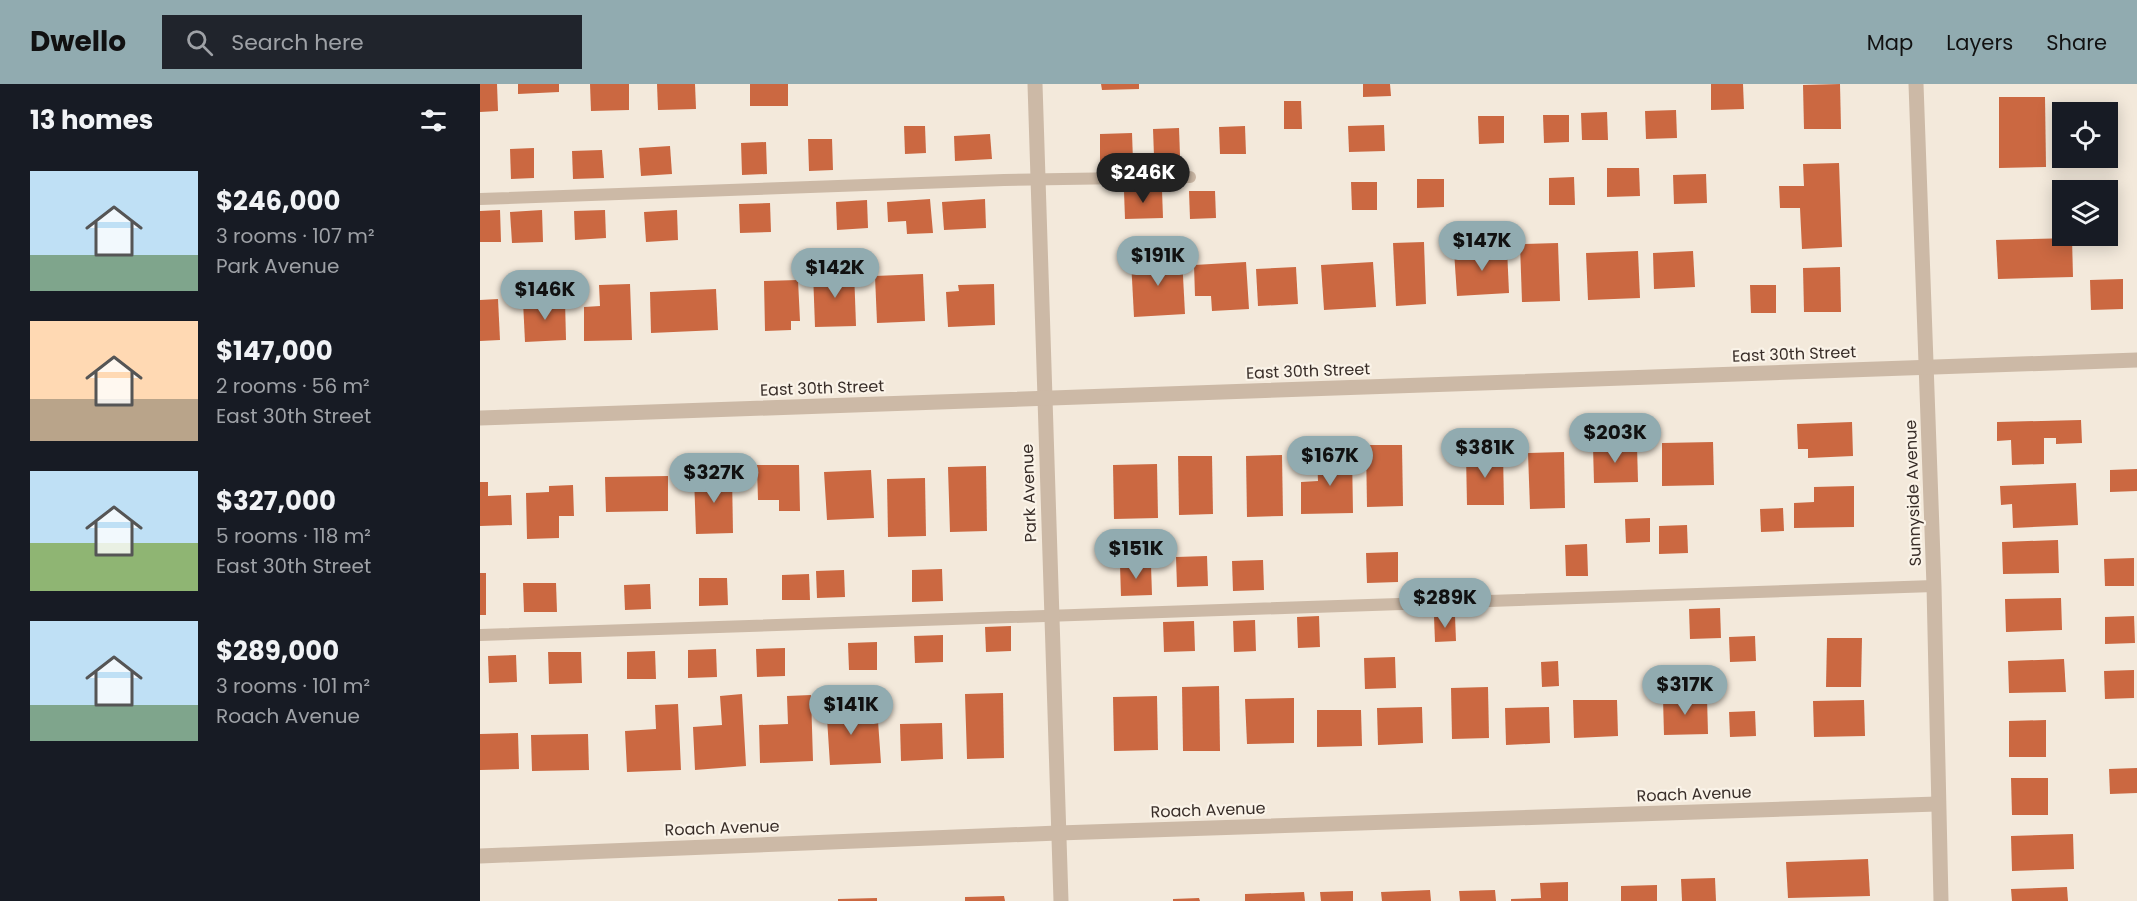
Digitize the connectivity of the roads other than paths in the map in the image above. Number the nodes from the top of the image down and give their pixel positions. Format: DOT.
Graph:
graph roads {
  1 [pos="1035,84"];
  2 [pos="1916,84"];
  3 [pos="1190,177"];
  4 [pos="1038,179"];
  5 [pos="480,199"];
  6 [pos="2137,360"];
  7 [pos="1926,368"];
  8 [pos="1045,398"];
  9 [pos="480,418"];
  10 [pos="1934,586"];
  11 [pos="1051,615"];
  12 [pos="480,635"];
  13 [pos="1937,804"];
  14 [pos="1058,833"];
  15 [pos="480,856"];
  16 [pos="1061,901"];
  17 [pos="1941,901"];
  1 -- 4 [label="street, Park Avenue"];
  2 -- 7 [label="street, Sunnyside Avenue"];
  3 -- 4 [label="lane"];
  4 -- 5 [label="lane"];
  4 -- 8 [label="street, Park Avenue"];
  6 -- 7 [label="street, East 30th Street"];
  7 -- 8 [label="street, East 30th Street"];
  7 -- 10 [label="street, Sunnyside Avenue"];
  8 -- 9 [label="street, East 30th Street"];
  8 -- 11 [label="street, Park Avenue"];
  10 -- 11 [label="lane"];
  10 -- 13 [label="street, Sunnyside Avenue"];
  11 -- 12 [label="lane"];
  11 -- 14 [label="street, Park Avenue"];
  13 -- 14 [label="street, Roach Avenue"];
  13 -- 17 [label="street, Sunnyside Avenue"];
  14 -- 15 [label="street, Roach Avenue"];
  14 -- 16 [label="street, Park Avenue"];
}
